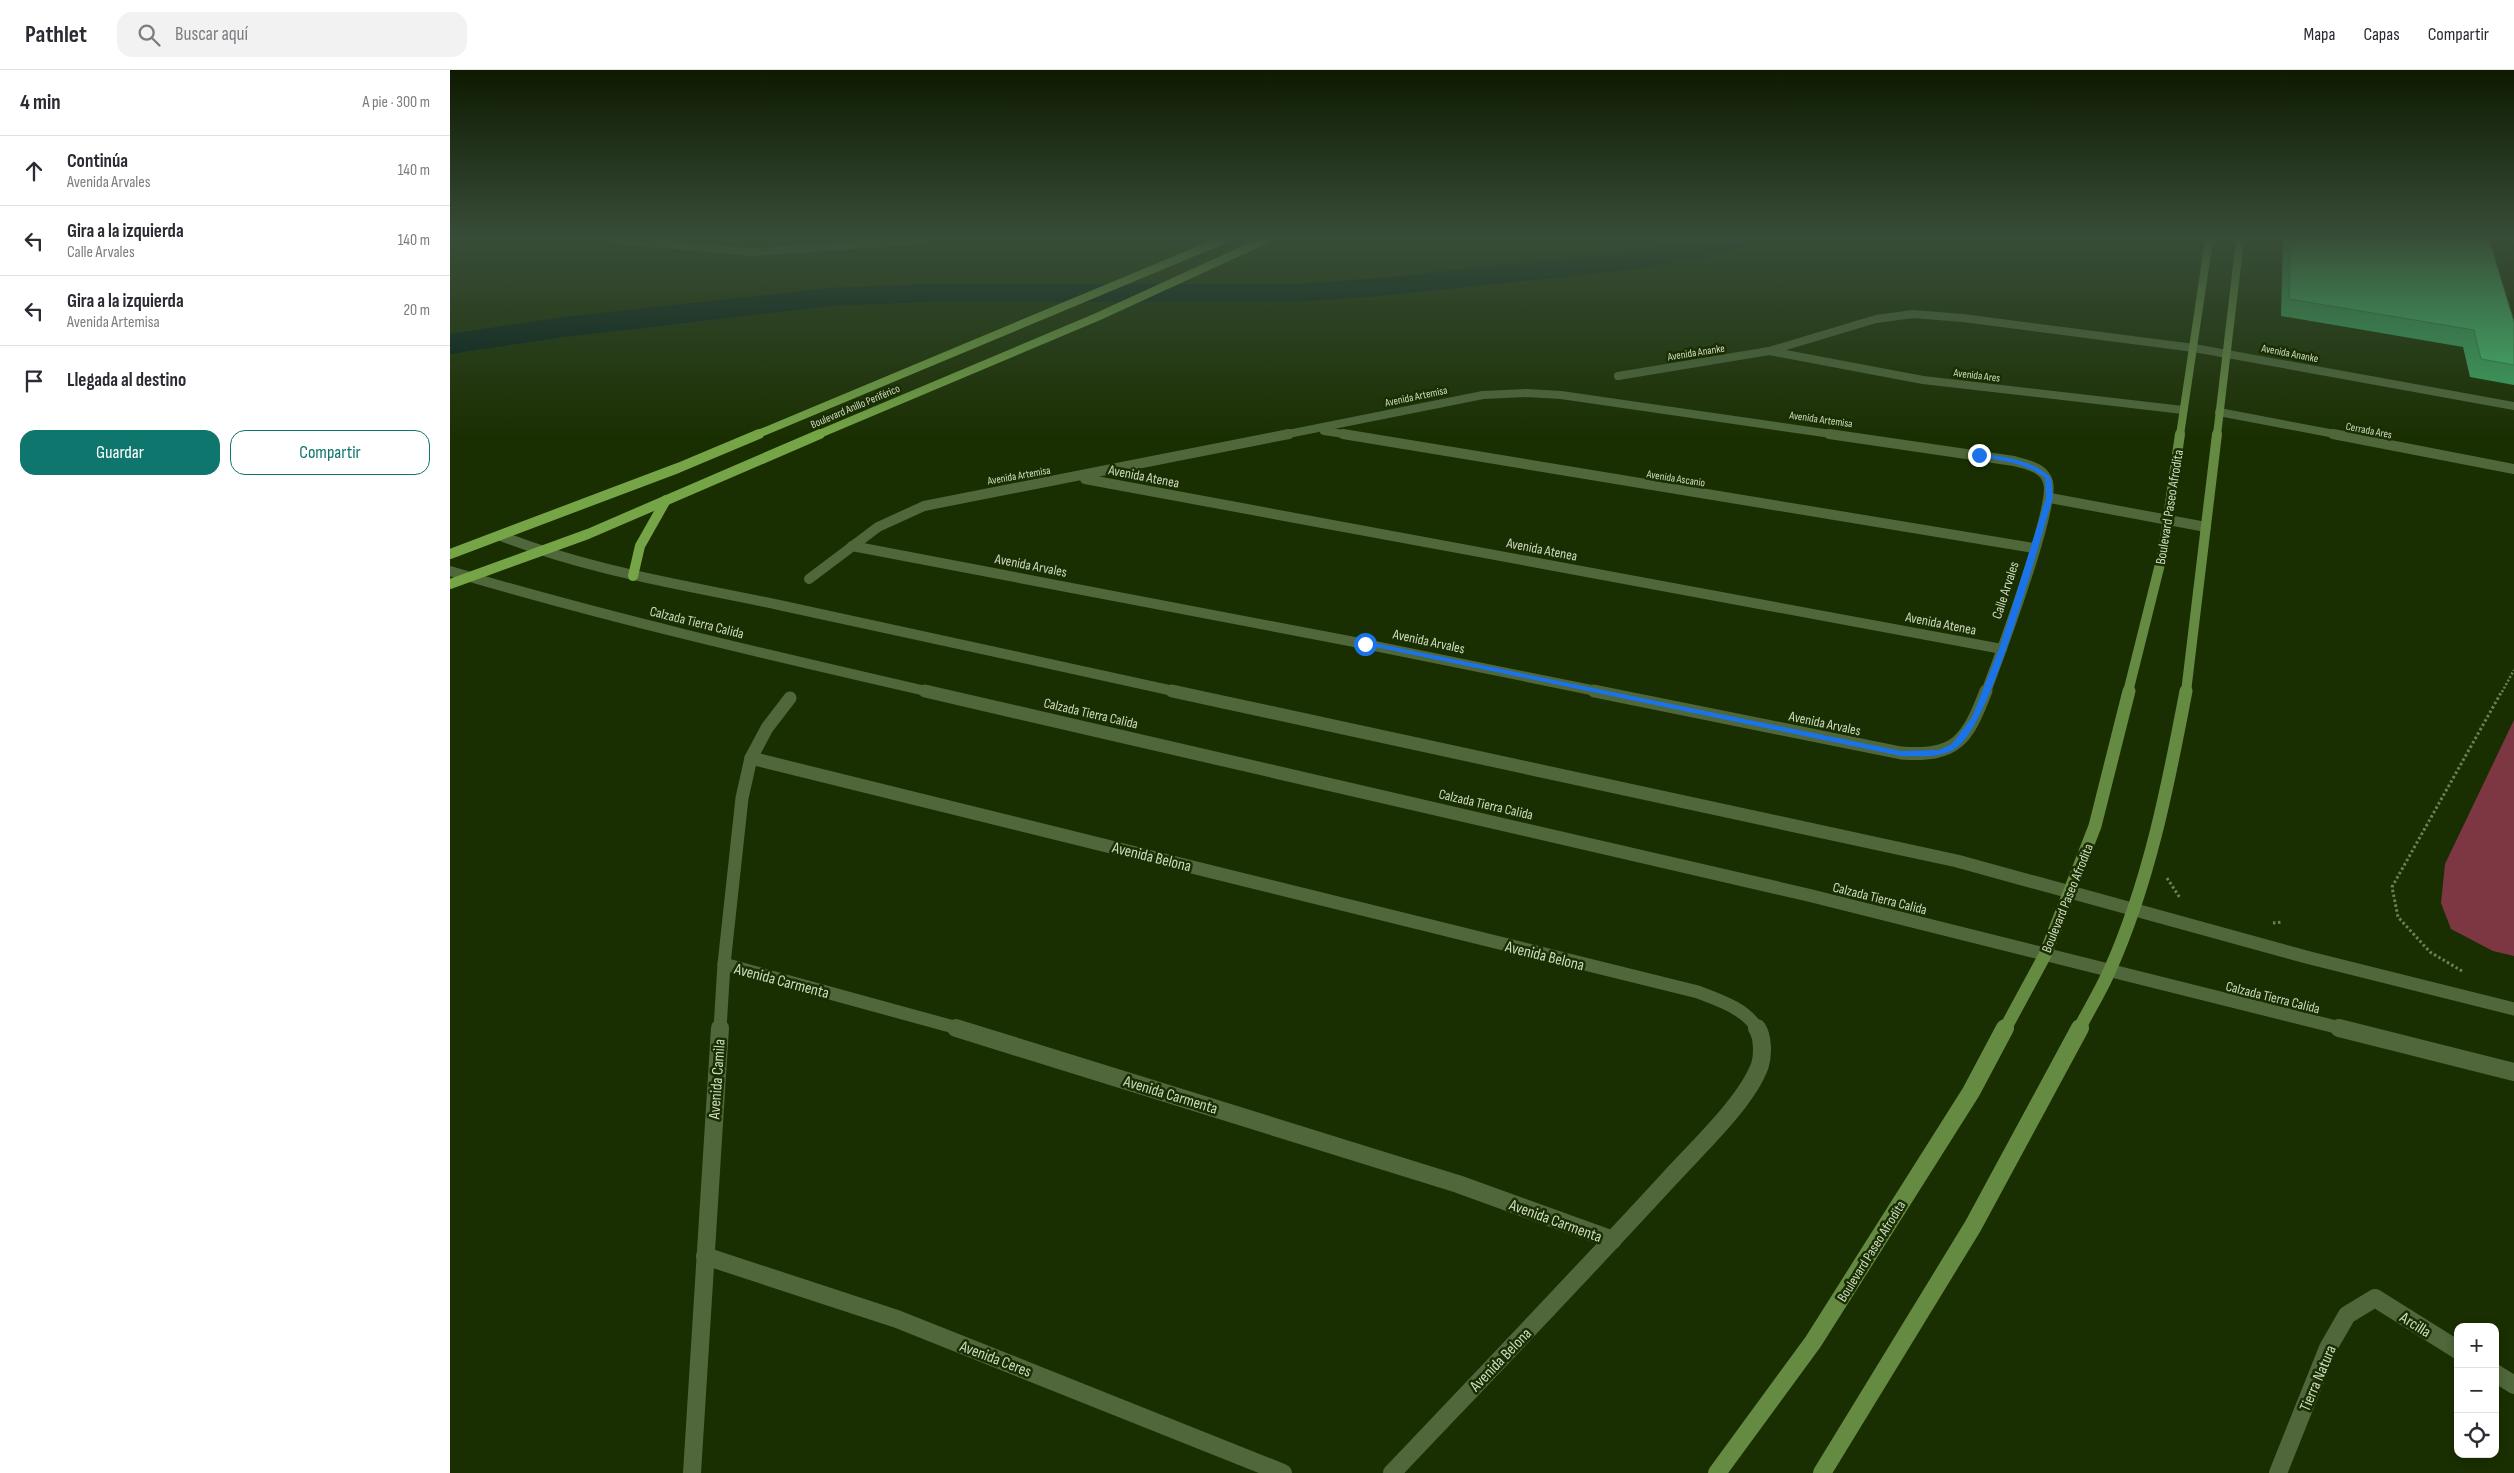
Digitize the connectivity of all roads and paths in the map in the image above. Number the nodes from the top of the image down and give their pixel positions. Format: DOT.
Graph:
graph roads {
  1 [pos="1067,305"];
  2 [pos="1126,305"];
  3 [pos="2200,305"];
  4 [pos="2232,305"];
  5 [pos="2194,348"];
  6 [pos="1770,351"];
  7 [pos="2226,353"];
  8 [pos="1618,376"];
  9 [pos="2514,406"];
  10 [pos="2183,410"];
  11 [pos="2219,412"];
  12 [pos="1315,430"];
  13 [pos="2514,470"];
  14 [pos="1078,477"];
  15 [pos="2048,478"];
  16 [pos="2050,498"];
  17 [pos="666,500"];
  18 [pos="2169,520"];
  19 [pos="2206,527"];
  20 [pos="501,536"];
  21 [pos="852,546"];
  22 [pos="2034,548"];
  23 [pos="540,552"];
  24 [pos="450,554"];
  25 [pos="450,571"];
  26 [pos="633,576"];
  27 [pos="471,578"];
  28 [pos="809,579"];
  29 [pos="450,584"];
  30 [pos="2002,649"];
  31 [pos="2514,670"];
  32 [pos="790,698"];
  33 [pos="1940,752"];
  34 [pos="751,758"];
  35 [pos="2071,891"];
  36 [pos="2132,908"];
  37 [pos="2045,954"];
  38 [pos="724,964"];
  39 [pos="2109,972"];
  40 [pos="2464,972"];
  41 [pos="2514,1009"];
  42 [pos="2514,1072"];
  43 [pos="1613,1240"];
  44 [pos="704,1256"];
  45 [pos="2375,1298"];
  46 [pos="2454,1347"];
  47 [pos="2499,1376"];
  48 [pos="2514,1385"];
  49 [pos="692,1473"];
  50 [pos="1283,1473"];
  51 [pos="1392,1473"];
  52 [pos="1717,1473"];
  53 [pos="1822,1473"];
  54 [pos="2278,1473"];
  1 -- 20 [label="main road, Boulevard Anillo Periférico"];
  2 -- 17 [label="main road, Boulevard Anillo Periférico"];
  3 -- 5 [label="street, Boulevard Paseo Afrodita"];
  4 -- 7 [label="street"];
  5 -- 6 [label="street, Avenida Ananke"];
  5 -- 7 [label="street, Avenida Ananke"];
  5 -- 10 [label="street, Boulevard Paseo Afrodita"];
  6 -- 8 [label="street, Avenida Ananke"];
  6 -- 10 [label="street, Avenida Ares"];
  7 -- 9 [label="street, Avenida Ananke"];
  7 -- 11 [label="street"];
  10 -- 18 [label="street, Boulevard Paseo Afrodita"];
  11 -- 13 [label="street, Cerrada Ares"];
  11 -- 19 [label="street"];
  12 -- 14 [label="street, Avenida Artemisa"];
  12 -- 15 [label="street, Avenida Artemisa"];
  12 -- 22 [label="street, Avenida Ascanio"];
  14 -- 21 [label="street, Avenida Artemisa"];
  14 -- 30 [label="street, Avenida Atenea"];
  15 -- 16 [label="street, Calle Arvales"];
  16 -- 18 [label="street"];
  16 -- 22 [label="street, Calle Arvales"];
  17 -- 23 [label="main road, Boulevard Anillo Periférico"];
  17 -- 26 [label="main road"];
  18 -- 19 [label="street"];
  18 -- 35 [label="street, Boulevard Paseo Afrodita"];
  19 -- 36 [label="street"];
  20 -- 23 [label="street"];
  20 -- 24 [label="main road, Boulevard Anillo Periférico"];
  21 -- 28 [label="street, Avenida Artemisa"];
  21 -- 33 [label="street, Avenida Arvales"];
  22 -- 30 [label="street, Calle Arvales"];
  23 -- 26 [label="street"];
  23 -- 27 [label="main road, Boulevard Anillo Periférico"];
  25 -- 27 [label="street, Calzada Tierra Calida"];
  26 -- 35 [label="street"];
  27 -- 29 [label="main road, Boulevard Anillo Periférico"];
  27 -- 37 [label="street, Calzada Tierra Calida"];
  30 -- 33 [label="street, Calle Arvales"];
  31 -- 40 [label="path"];
  32 -- 34 [label="street, Avenida Camila"];
  34 -- 38 [label="street, Avenida Camila"];
  34 -- 43 [label="street, Avenida Belona"];
  35 -- 36 [label="street"];
  35 -- 37 [label="street, Boulevard Paseo Afrodita"];
  36 -- 39 [label="street"];
  36 -- 41 [label="street"];
  37 -- 39 [label="street, Calzada Tierra Calida"];
  37 -- 52 [label="street, Boulevard Paseo Afrodita"];
  38 -- 43 [label="street, Avenida Carmenta"];
  38 -- 44 [label="street, Avenida Camila"];
  39 -- 42 [label="street, Calzada Tierra Calida"];
  39 -- 53 [label="street"];
  43 -- 51 [label="street, Avenida Belona"];
  44 -- 49 [label="street, Avenida Camila"];
  44 -- 50 [label="street, Avenida Ceres"];
  45 -- 46 [label="street, Arcilla"];
  45 -- 54 [label="street, Tierra Natura"];
  47 -- 48 [label="street"];
}
